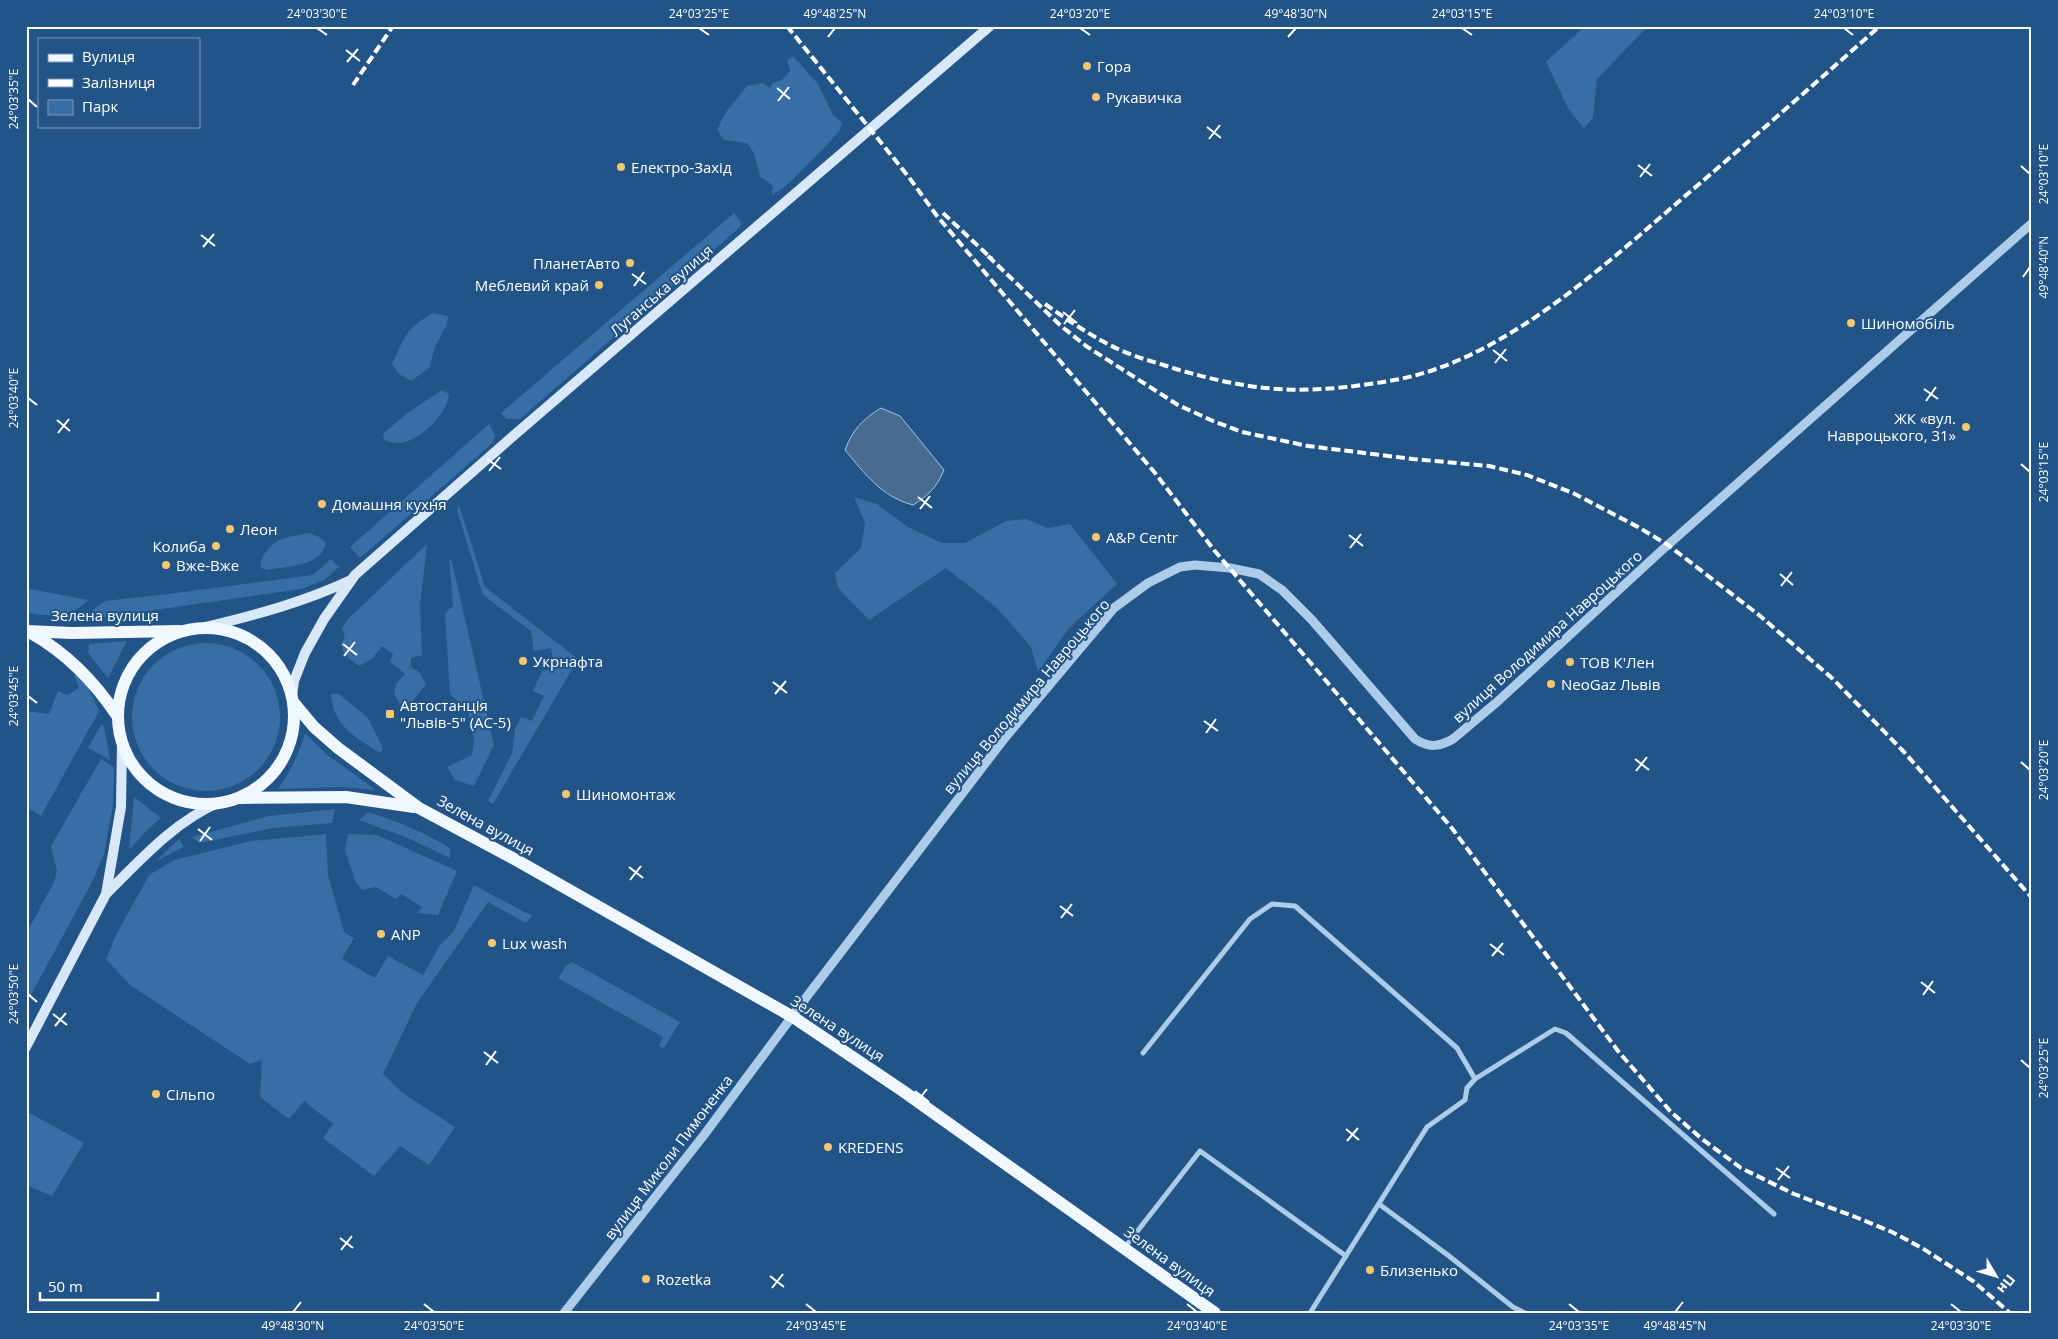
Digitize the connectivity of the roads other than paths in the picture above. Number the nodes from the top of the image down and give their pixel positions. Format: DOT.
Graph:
graph roads {
  1 [pos="990,26"];
  2 [pos="2032,223"];
  3 [pos="352,579"];
  4 [pos="205,627"];
  5 [pos="26,631"];
  6 [pos="182,631"];
  7 [pos="293,699"];
  8 [pos="118,718"];
  9 [pos="122,744"];
  10 [pos="239,798"];
  11 [pos="220,802"];
  12 [pos="419,808"];
  13 [pos="106,894"];
  14 [pos="792,1017"];
  15 [pos="26,1046"];
  16 [pos="1143,1054"];
  17 [pos="1475,1079"];
  18 [pos="1379,1204"];
  19 [pos="1774,1214"];
  20 [pos="1124,1248"];
  21 [pos="1346,1256"];
  22 [pos="564,1313"];
  23 [pos="1215,1313"];
  24 [pos="1310,1313"];
  25 [pos="1525,1313"];
  1 -- 3 [label="main road, Луганська вулиця"];
  2 -- 14 [label="street, вулиця Володимира Навроцького"];
  3 -- 4 [label="main road, Луганська вулиця"];
  3 -- 7 [label="main road, Луганська вулиця"];
  4 -- 6 [label="main road"];
  4 -- 7 [label="main road"];
  5 -- 6 [label="main road, Зелена вулиця"];
  5 -- 8 [label="main road, Зелена вулиця"];
  6 -- 8 [label="main road"];
  7 -- 10 [label="main road"];
  7 -- 12 [label="main road, Зелена вулиця"];
  8 -- 9 [label="main road"];
  9 -- 11 [label="main road"];
  9 -- 13 [label="main road"];
  10 -- 11 [label="main road"];
  10 -- 12 [label="main road, Зелена вулиця"];
  11 -- 13 [label="main road"];
  12 -- 14 [label="main road, Зелена вулиця"];
  13 -- 15 [label="main road"];
  14 -- 20 [label="main road, Зелена вулиця"];
  14 -- 22 [label="street, вулиця Миколи Пимоненка"];
  16 -- 17 [label="street"];
  17 -- 18 [label="street"];
  17 -- 19 [label="street"];
  18 -- 21 [label="street"];
  18 -- 25 [label="street"];
  20 -- 21 [label="street"];
  20 -- 23 [label="main road, Зелена вулиця"];
  21 -- 24 [label="street"];
}
